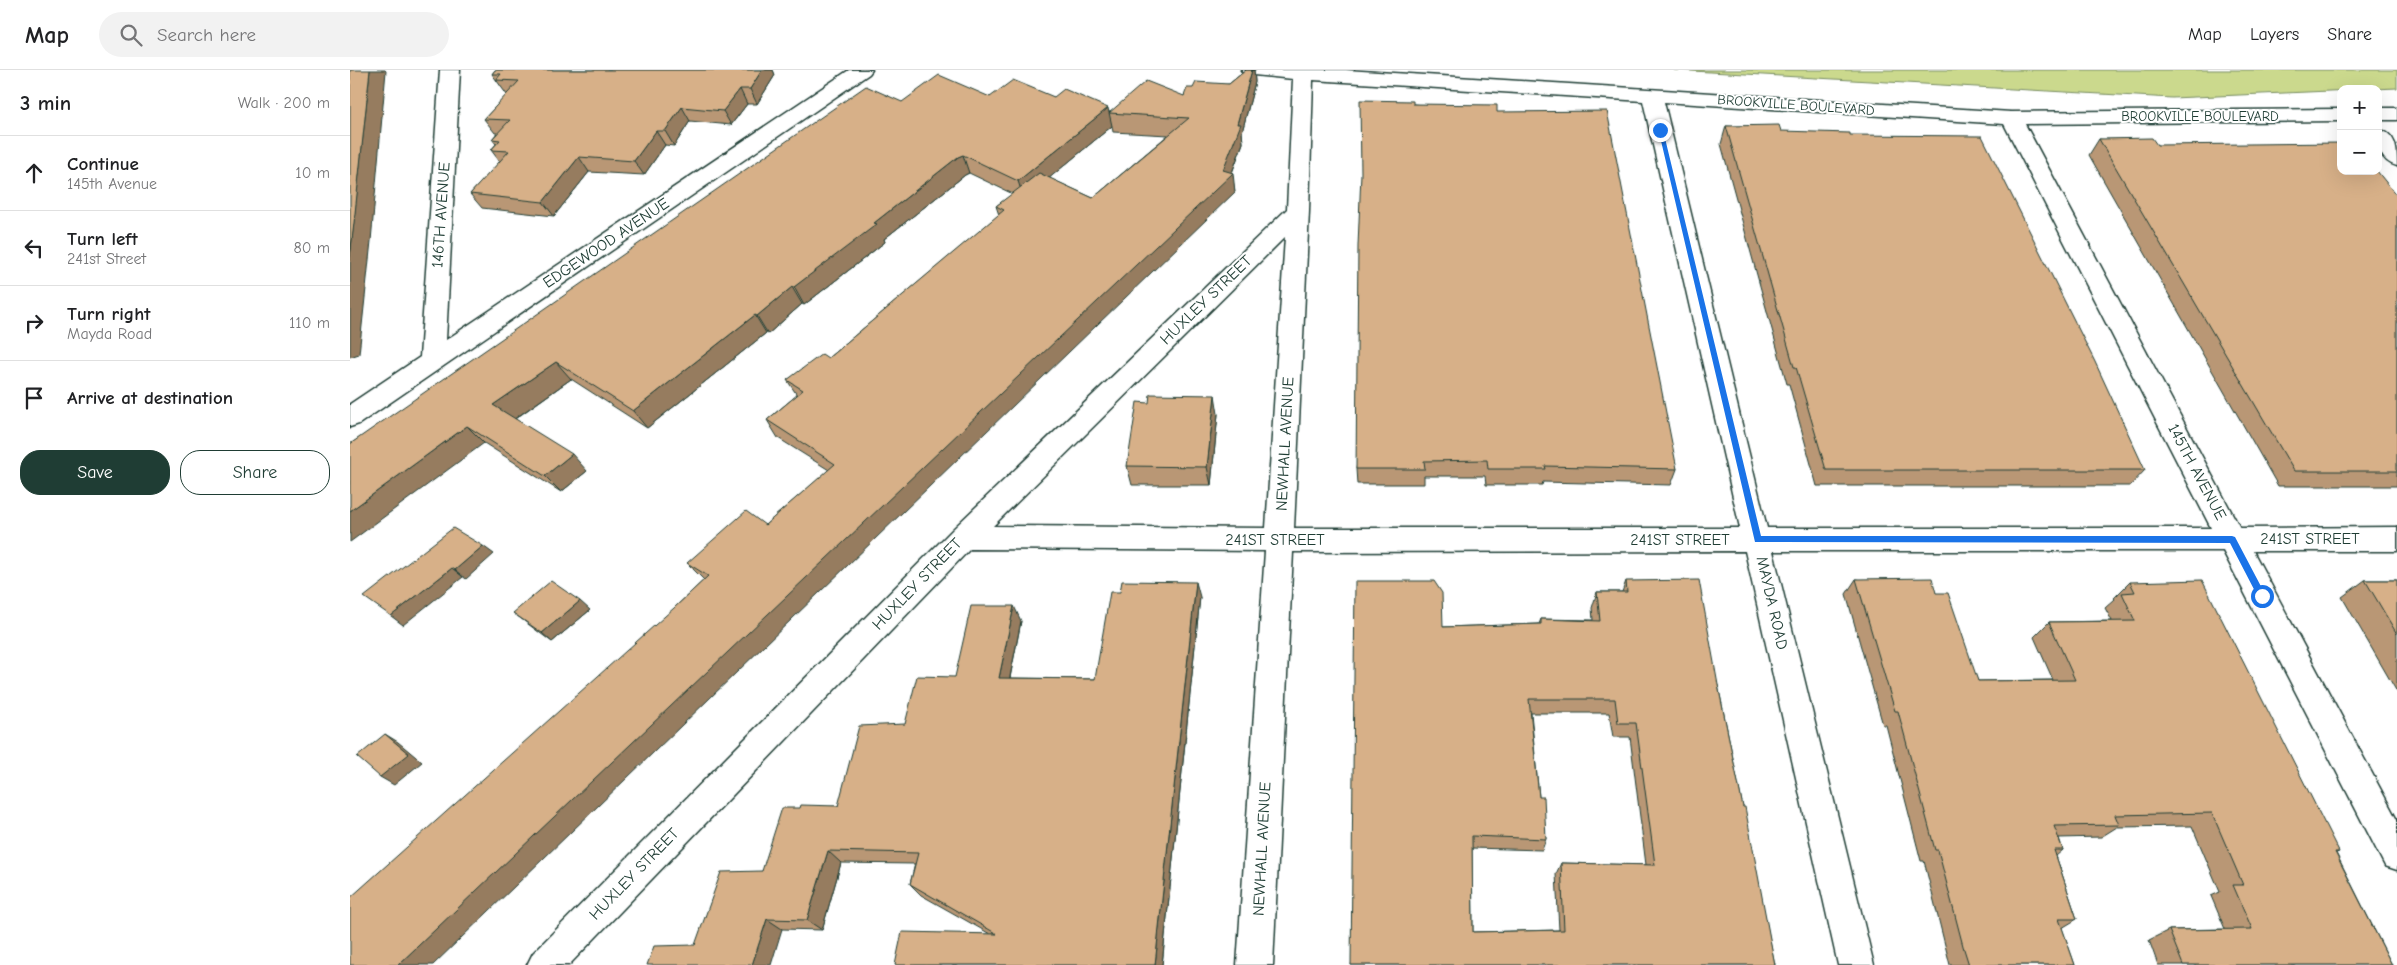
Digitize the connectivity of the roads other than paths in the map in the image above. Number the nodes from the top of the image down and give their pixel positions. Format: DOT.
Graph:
graph roads {
  1 [pos="450,70"];
  2 [pos="862,70"];
  3 [pos="1251,70"];
  4 [pos="1303,73"];
  5 [pos="1652,96"];
  6 [pos="2382,114"];
  7 [pos="2397,114"];
  8 [pos="2337,115"];
  9 [pos="2011,118"];
  10 [pos="2382,141"];
  11 [pos="2397,159"];
  12 [pos="1298,211"];
  13 [pos="432,361"];
  14 [pos="350,416"];
  15 [pos="963,537"];
  16 [pos="2232,539"];
  17 [pos="2397,539"];
  18 [pos="1280,540"];
  19 [pos="1758,540"];
  20 [pos="2397,854"];
  21 [pos="544,965"];
  22 [pos="1255,965"];
  23 [pos="1856,965"];
  1 -- 13 [label="street, 146TH AVENUE"];
  2 -- 13 [label="street, EDGEWOOD AVENUE"];
  3 -- 4 [label="street, BROOKVILLE BOULEVARD"];
  4 -- 5 [label="street, BROOKVILLE BOULEVARD"];
  4 -- 12 [label="street, NEWHALL AVENUE"];
  5 -- 9 [label="street, BROOKVILLE BOULEVARD"];
  5 -- 19 [label="street, MAYDA ROAD"];
  6 -- 7 [label="street"];
  8 -- 9 [label="street, BROOKVILLE BOULEVARD"];
  9 -- 16 [label="street, 145TH AVENUE"];
  10 -- 11 [label="street"];
  12 -- 15 [label="street, HUXLEY STREET"];
  12 -- 18 [label="street, NEWHALL AVENUE"];
  13 -- 14 [label="street, EDGEWOOD AVENUE"];
  15 -- 18 [label="street, 241ST STREET"];
  15 -- 21 [label="street, HUXLEY STREET"];
  16 -- 17 [label="street, 241ST STREET"];
  16 -- 19 [label="street, 241ST STREET"];
  16 -- 20 [label="street, 145TH AVENUE"];
  18 -- 19 [label="street, 241ST STREET"];
  18 -- 22 [label="street, NEWHALL AVENUE"];
  19 -- 23 [label="street, MAYDA ROAD"];
}
